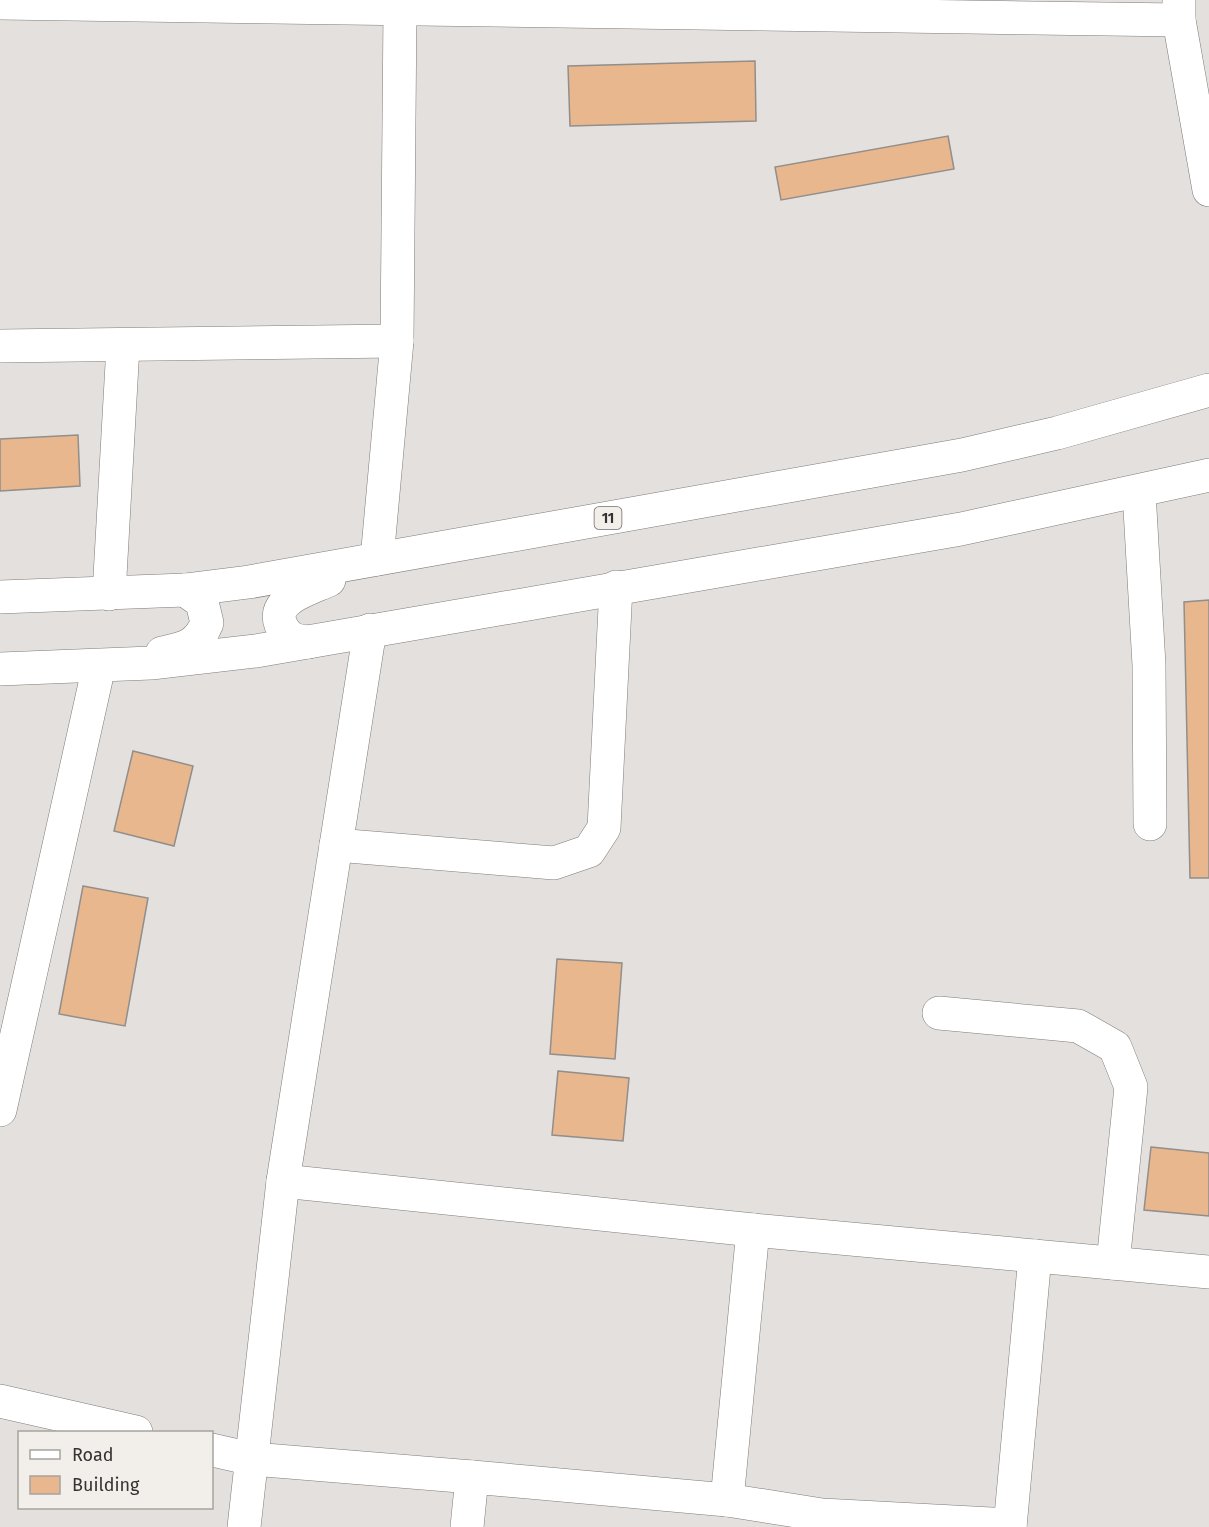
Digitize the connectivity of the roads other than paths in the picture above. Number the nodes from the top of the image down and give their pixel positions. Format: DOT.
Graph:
graph roads {
  1 [pos="116,2"];
  2 [pos="0,3"];
  3 [pos="466,5"];
  4 [pos="400,9"];
  5 [pos="1179,10"];
  6 [pos="1209,190"];
  7 [pos="396,340"];
  8 [pos="0,346"];
  9 [pos="123,346"];
  10 [pos="1209,390"];
  11 [pos="1209,475"];
  12 [pos="1139,492"];
  13 [pos="377,559"];
  14 [pos="616,587"];
  15 [pos="184,590"];
  16 [pos="109,594"];
  17 [pos="0,597"];
  18 [pos="370,630"];
  19 [pos="308,642"];
  20 [pos="99,666"];
  21 [pos="0,669"];
  22 [pos="1150,824"];
  23 [pos="336,845"];
  24 [pos="939,1013"];
  25 [pos="0,1110"];
  26 [pos="283,1180"];
  27 [pos="753,1230"];
  28 [pos="1035,1256"];
  29 [pos="1113,1263"];
  30 [pos="1209,1272"];
  31 [pos="0,1401"];
  32 [pos="132,1431"];
  33 [pos="213,1450"];
  34 [pos="252,1459"];
  35 [pos="472,1477"];
  36 [pos="727,1500"];
  37 [pos="1010,1526"];
  38 [pos="244,1527"];
  39 [pos="467,1527"];
  1 -- 2 [label="main road"];
  1 -- 4 [label="main road"];
  3 -- 4 [label="main road"];
  3 -- 5 [label="main road"];
  4 -- 7 [label="main road"];
  5 -- 6 [label="main road"];
  7 -- 9 [label="main road"];
  7 -- 13 [label="main road"];
  8 -- 9 [label="main road"];
  9 -- 16 [label="main road"];
  10 -- 13 [label="main road, 11"];
  11 -- 12 [label="main road"];
  12 -- 14 [label="main road"];
  12 -- 22 [label="main road"];
  13 -- 15 [label="main road, 11"];
  13 -- 19 [label="main road"];
  14 -- 18 [label="main road"];
  14 -- 23 [label="main road"];
  15 -- 16 [label="main road, 11"];
  15 -- 20 [label="main road"];
  16 -- 17 [label="main road, 11"];
  18 -- 19 [label="main road"];
  18 -- 23 [label="main road"];
  19 -- 20 [label="main road"];
  20 -- 21 [label="main road"];
  20 -- 25 [label="main road"];
  23 -- 26 [label="main road"];
  24 -- 29 [label="main road"];
  26 -- 27 [label="main road"];
  26 -- 34 [label="main road"];
  27 -- 28 [label="main road"];
  27 -- 36 [label="main road"];
  28 -- 29 [label="main road"];
  28 -- 37 [label="main road"];
  29 -- 30 [label="main road"];
  31 -- 32 [label="main road"];
  33 -- 34 [label="main road"];
  34 -- 35 [label="main road"];
  34 -- 38 [label="main road"];
  35 -- 36 [label="main road"];
  35 -- 39 [label="main road"];
  36 -- 37 [label="main road"];
}
